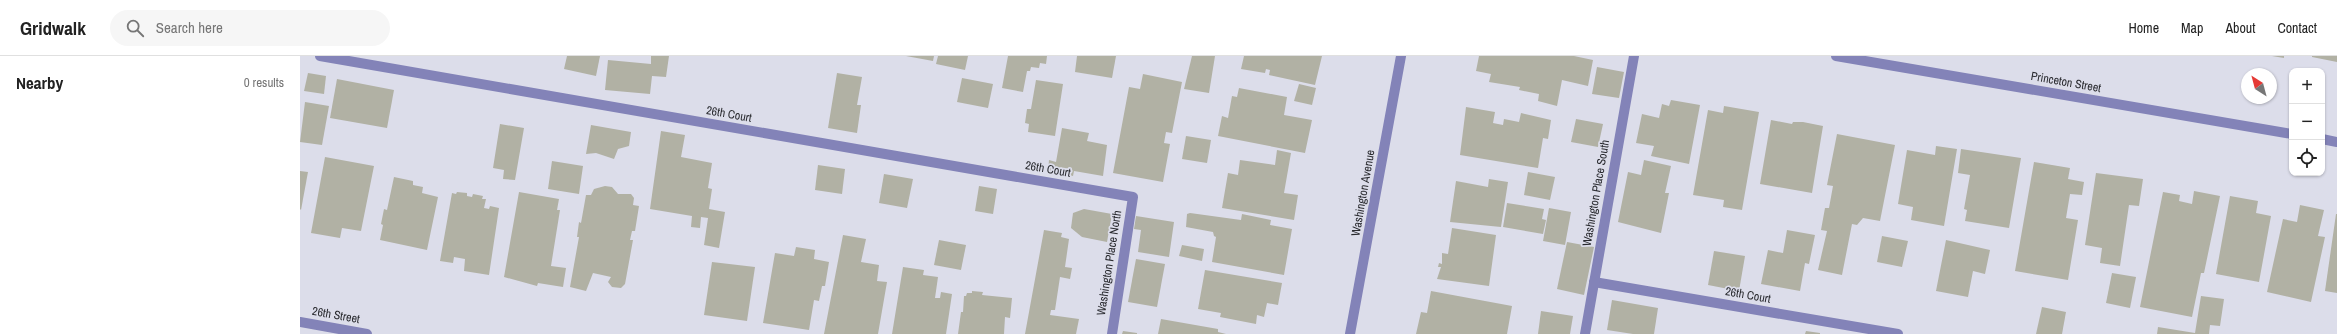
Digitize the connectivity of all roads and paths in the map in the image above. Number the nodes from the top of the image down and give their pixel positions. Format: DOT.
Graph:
graph roads {
  1 [pos="320,56"];
  2 [pos="1401,56"];
  3 [pos="1634,56"];
  4 [pos="1836,56"];
  5 [pos="2289,133"];
  6 [pos="2325,140"];
  7 [pos="2337,142"];
  8 [pos="1133,197"];
  9 [pos="1594,282"];
  10 [pos="300,322"];
  11 [pos="367,334"];
  12 [pos="1112,334"];
  13 [pos="1350,334"];
  14 [pos="1585,334"];
  15 [pos="1898,334"];
  1 -- 8 [label="street, 26th Court"];
  2 -- 13 [label="street, Washington Avenue"];
  3 -- 9 [label="street, Washington Place South"];
  4 -- 5 [label="street, Princeton Street"];
  6 -- 7 [label="street"];
  8 -- 12 [label="street, Washington Place North"];
  9 -- 14 [label="street, Washington Place South"];
  9 -- 15 [label="street, 26th Court"];
  10 -- 11 [label="street, 26th Street"];
}
